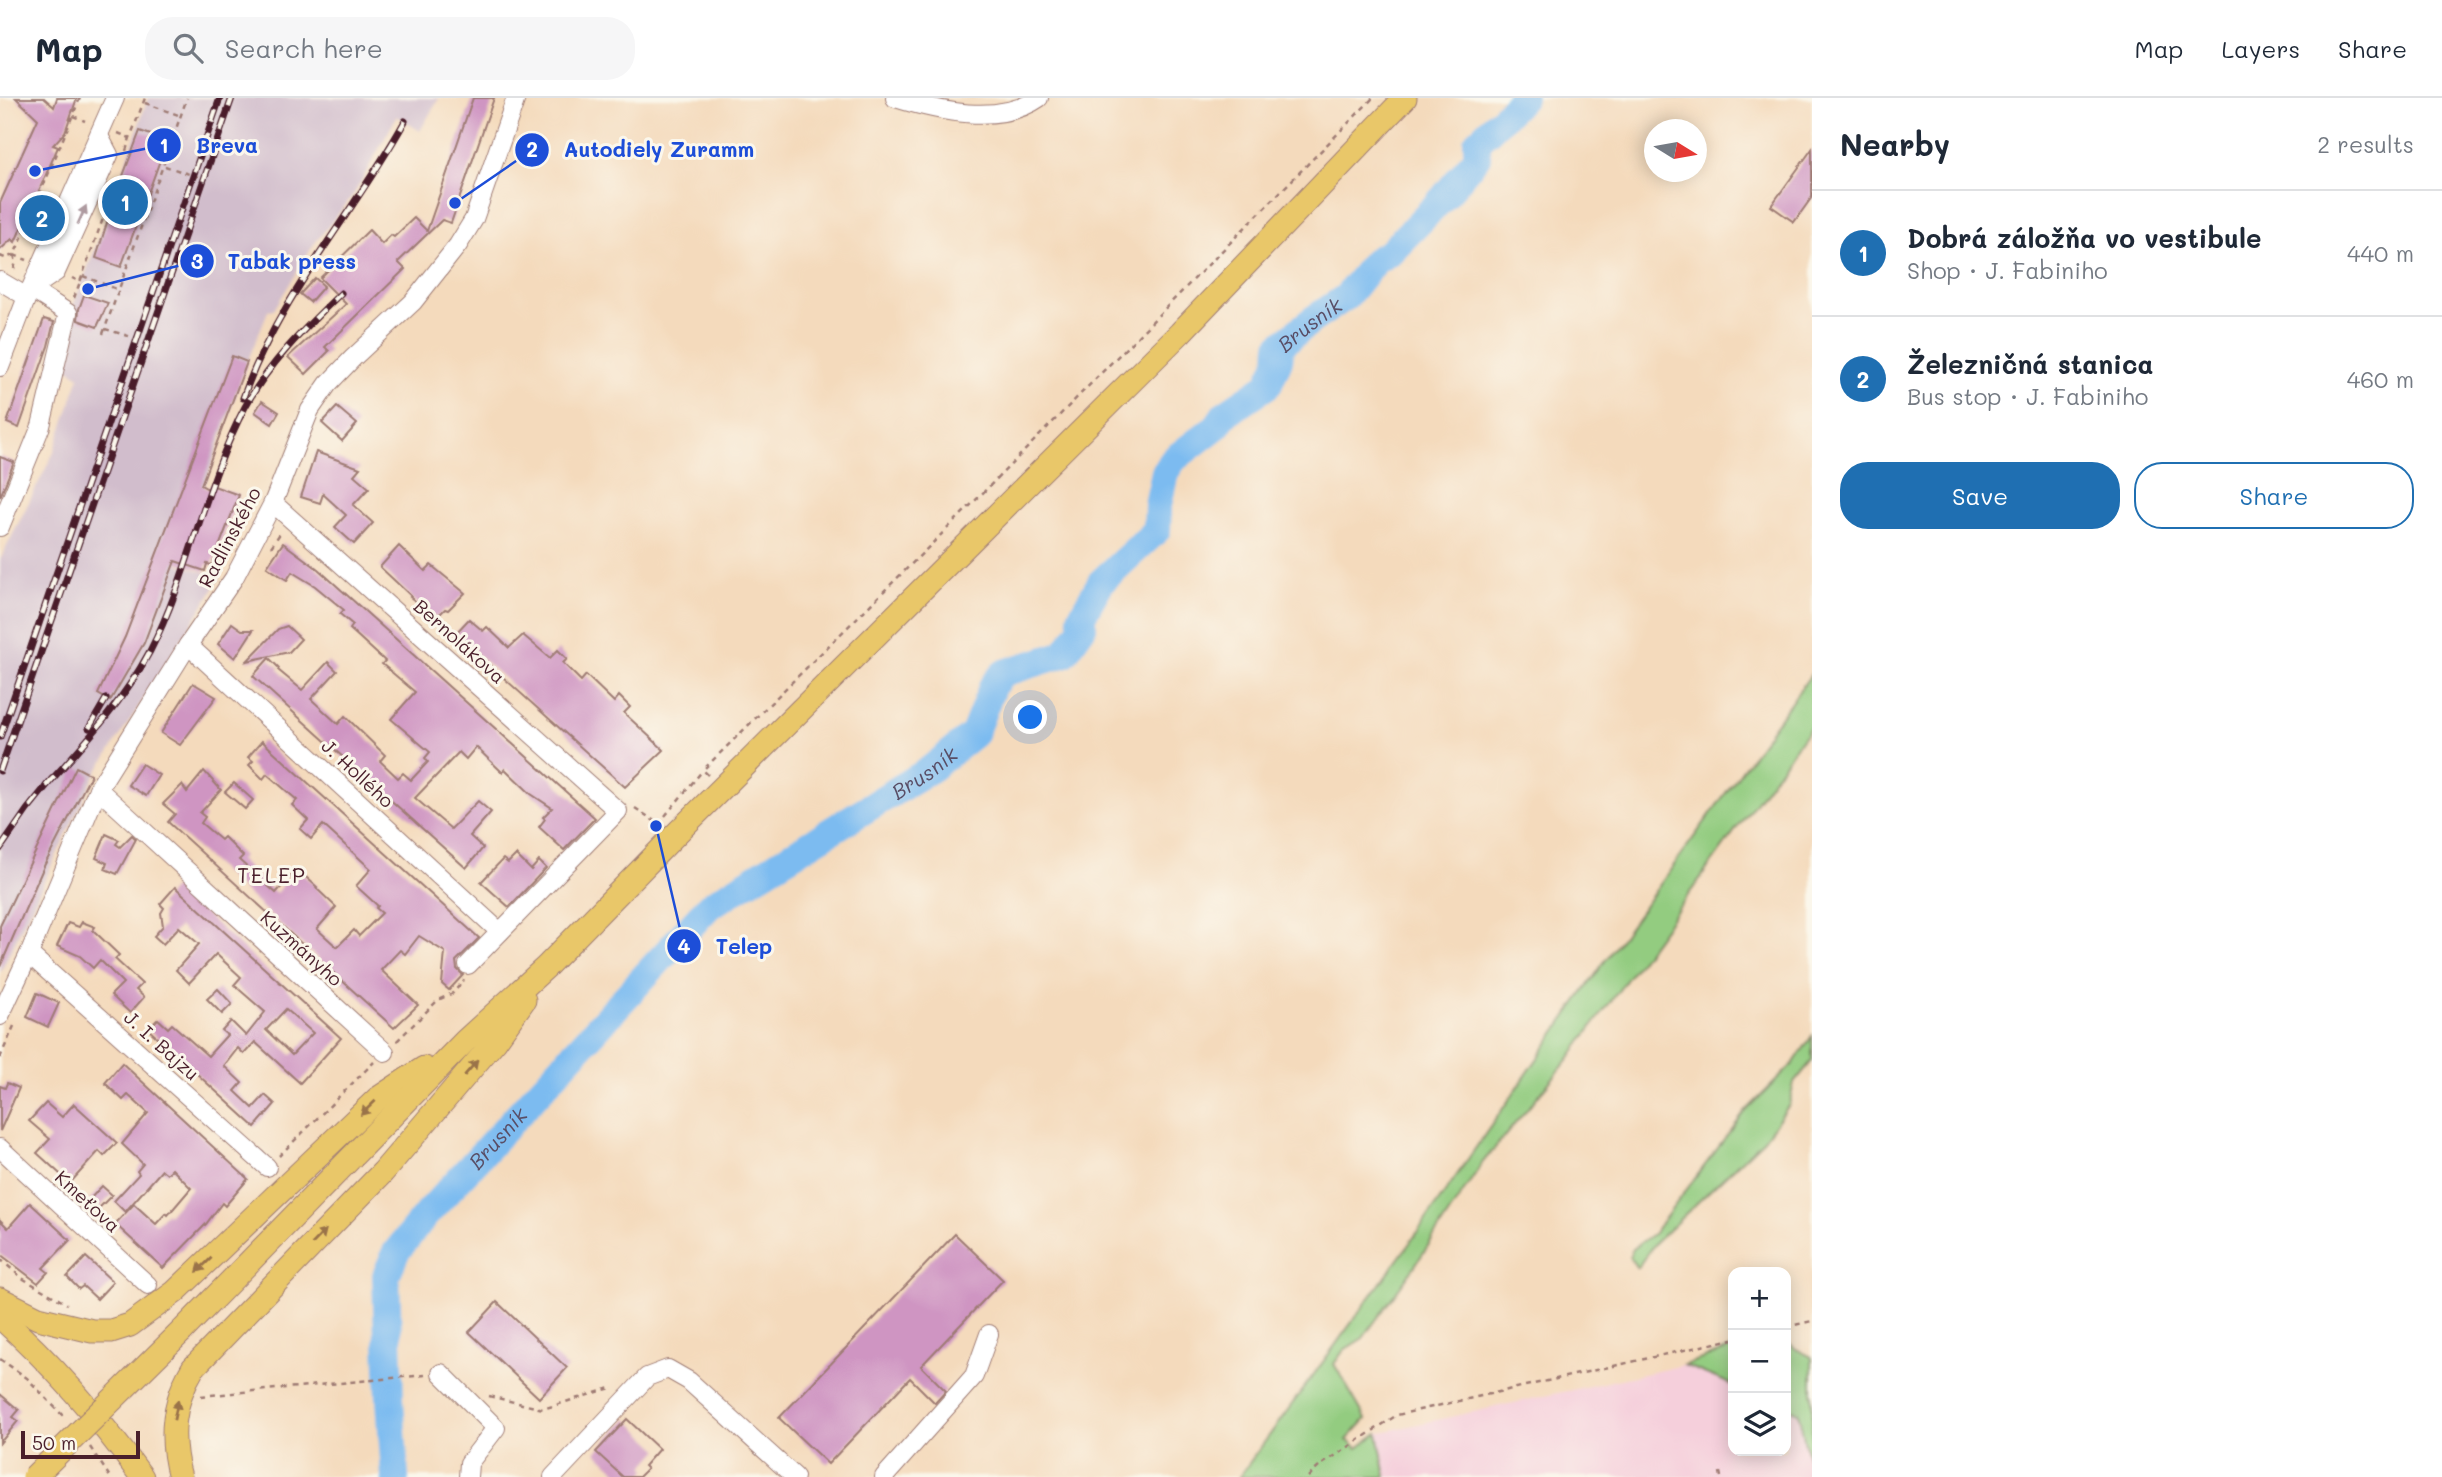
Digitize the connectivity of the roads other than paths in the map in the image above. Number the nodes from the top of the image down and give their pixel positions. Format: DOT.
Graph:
graph roads {
  1 [pos="116,98"];
  2 [pos="516,98"];
  3 [pos="895,98"];
  4 [pos="1039,98"];
  5 [pos="1405,98"];
  6 [pos="0,281"];
  7 [pos="29,293"];
  8 [pos="0,367"];
  9 [pos="273,503"];
  10 [pos="0,527"];
  11 [pos="188,645"];
  12 [pos="98,789"];
  13 [pos="500,932"];
  14 [pos="29,954"];
  15 [pos="468,965"];
  16 [pos="546,967"];
  17 [pos="0,1016"];
  18 [pos="465,1041"];
  19 [pos="385,1052"];
  20 [pos="0,1147"];
  21 [pos="267,1167"];
  22 [pos="148,1285"];
  23 [pos="0,1300"];
  24 [pos="0,1317"];
  25 [pos="989,1334"];
  26 [pos="441,1373"];
  27 [pos="34,1477"];
  28 [pos="142,1477"];
  29 [pos="180,1477"];
  30 [pos="468,1477"];
  31 [pos="553,1477"];
  32 [pos="795,1477"];
  33 [pos="884,1477"];
  1 -- 7 [label="street"];
  2 -- 9 [label="street, Radlinského"];
  3 -- 4 [label="street"];
  5 -- 16 [label="main road"];
  6 -- 7 [label="street"];
  7 -- 8 [label="street"];
  7 -- 10 [label="street"];
  9 -- 11 [label="street, Radlinského"];
  9 -- 13 [label="street, Bernolákova"];
  11 -- 12 [label="street, Radlinského"];
  11 -- 13 [label="street, J. Hollého"];
  12 -- 14 [label="street, Radlinského"];
  12 -- 19 [label="street, Kuzmányho"];
  13 -- 15 [label="street"];
  14 -- 17 [label="street, Radlinského"];
  14 -- 21 [label="street, J. I. Bajzu"];
  16 -- 18 [label="main road"];
  29 -- 16 [label="main road, one-way"];
  18 -- 23 [label="main road, one-way"];
  18 -- 27 [label="main road, bridge"];
  20 -- 22 [label="street, Kmeťova"];
  24 -- 28 [label="main road"];
  25 -- 33 [label="street"];
  26 -- 30 [label="street"];
  31 -- 32 [label="street"];
}
